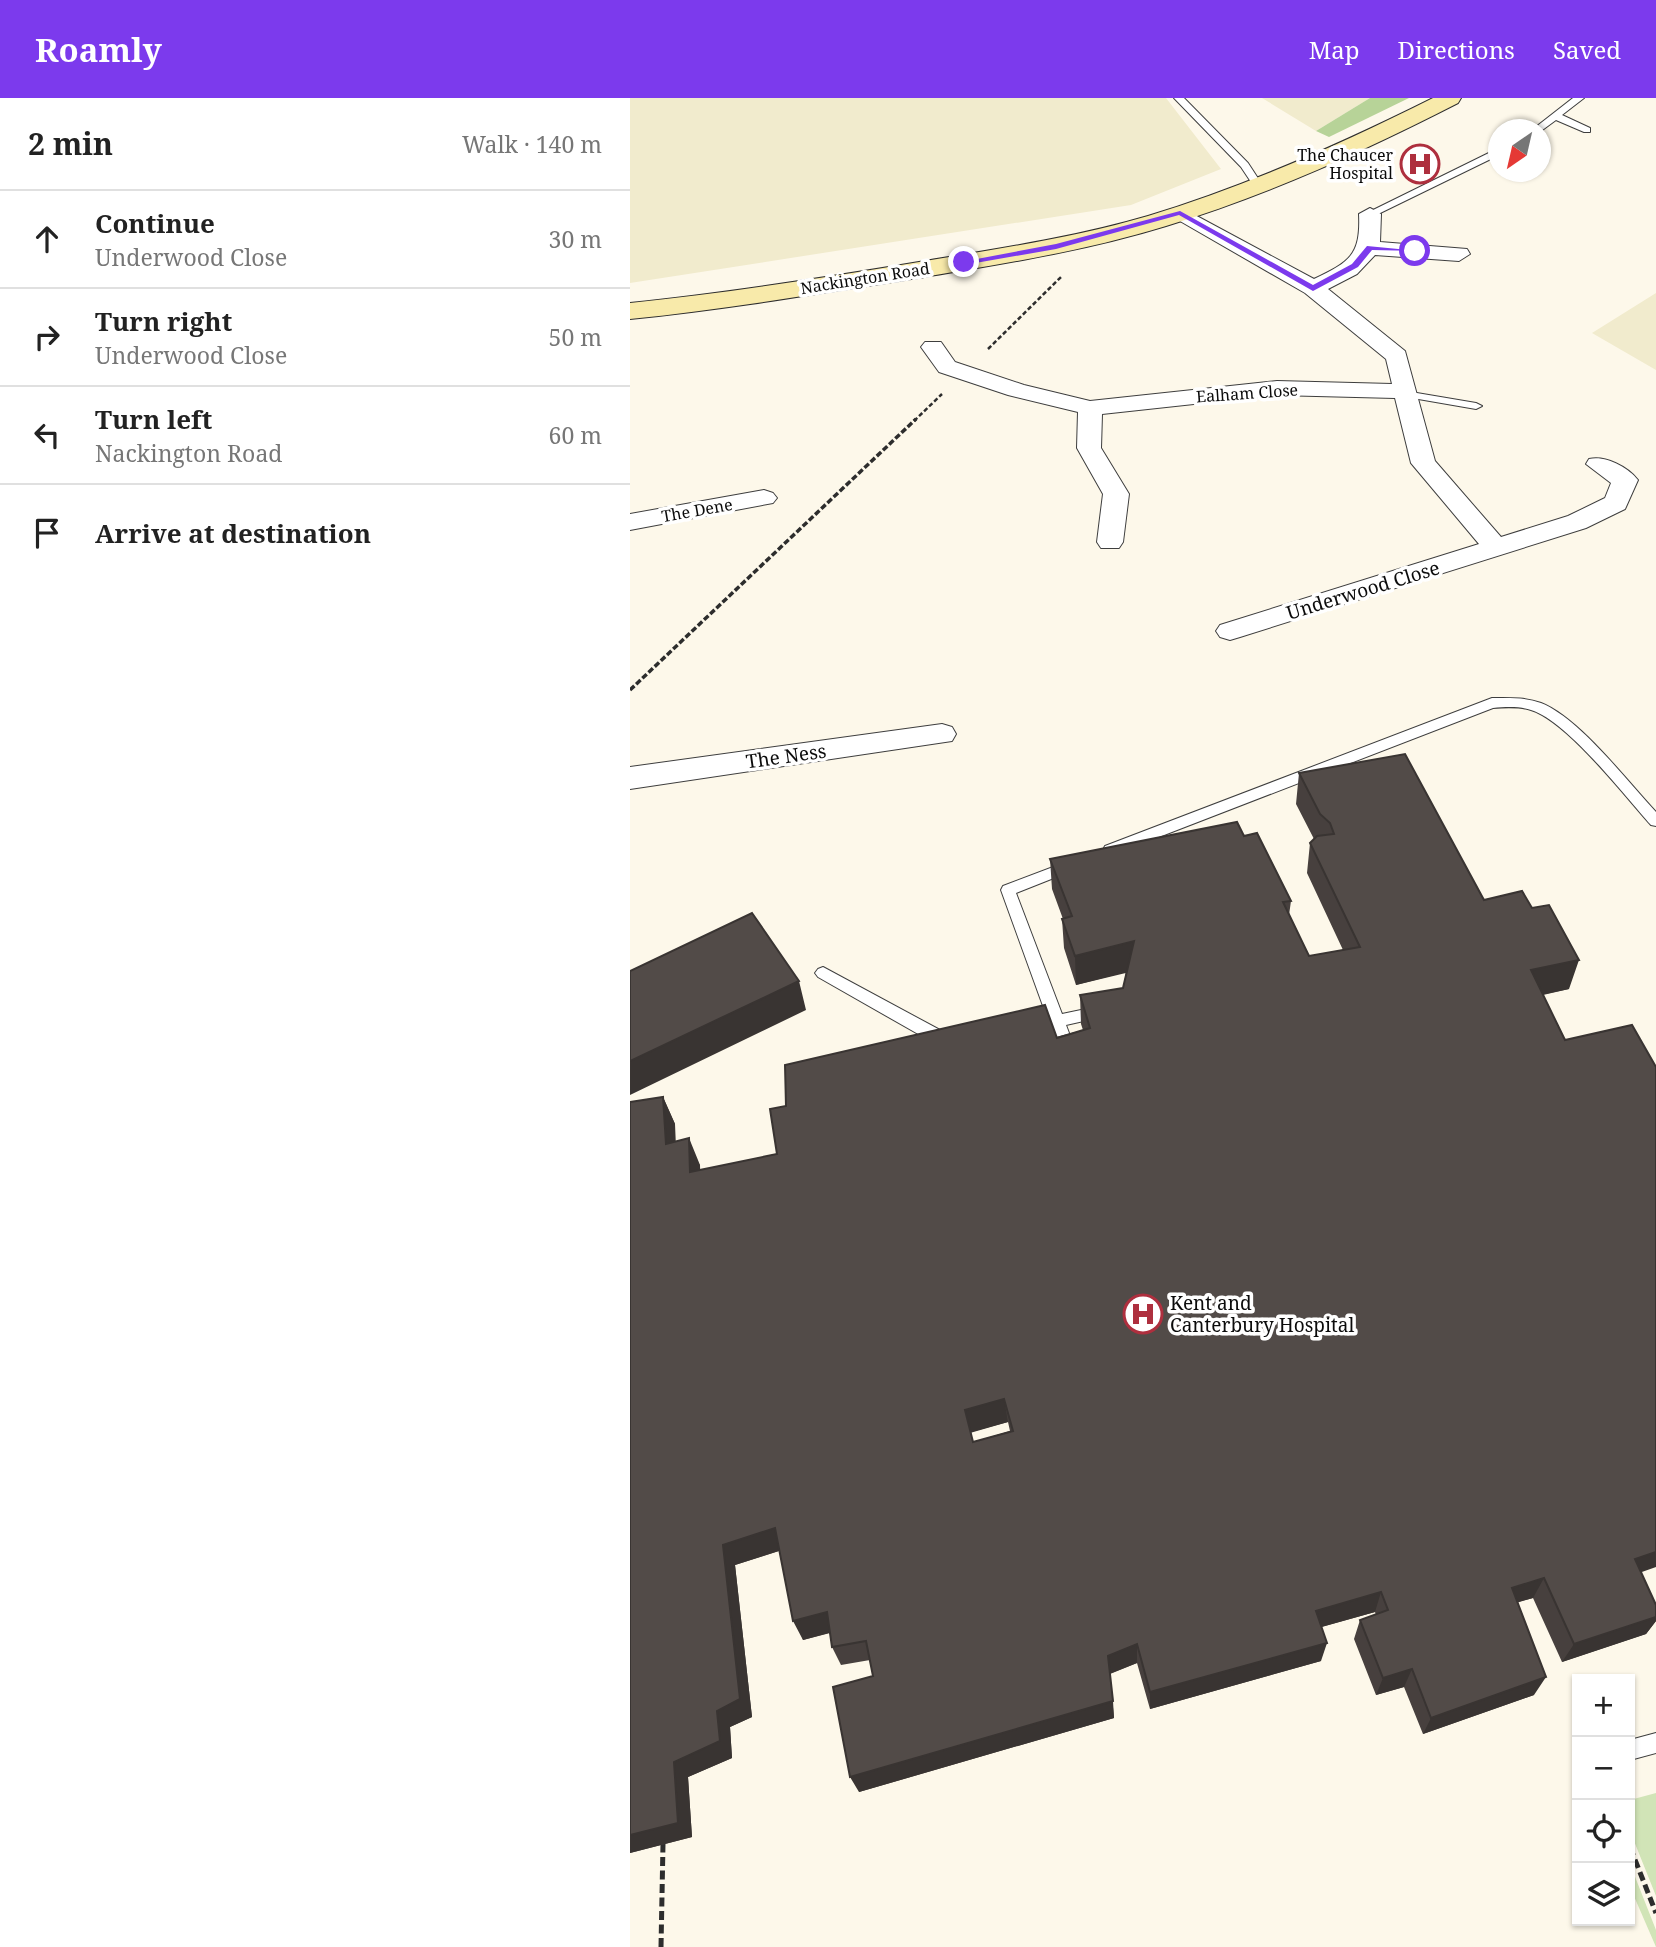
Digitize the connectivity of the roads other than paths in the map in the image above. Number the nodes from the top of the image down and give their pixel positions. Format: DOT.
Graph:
graph roads {
  1 [pos="1179,98"];
  2 [pos="1450,98"];
  3 [pos="1579,98"];
  4 [pos="1556,116"];
  5 [pos="1551,120"];
  6 [pos="1587,130"];
  7 [pos="1488,156"];
  8 [pos="1258,186"];
  9 [pos="1180,213"];
  10 [pos="1370,214"];
  11 [pos="1370,248"];
  12 [pos="1459,254"];
  13 [pos="1313,288"];
  14 [pos="630,311"];
  15 [pos="933,347"];
  16 [pos="1404,393"];
  17 [pos="1476,405"];
  18 [pos="1090,408"];
  19 [pos="1598,464"];
  20 [pos="764,498"];
  21 [pos="630,522"];
  22 [pos="1110,542"];
  23 [pos="1496,548"];
  24 [pos="1230,631"];
  25 [pos="942,734"];
  26 [pos="630,778"];
  27 [pos="1656,821"];
  28 [pos="823,973"];
  29 [pos="1116,1008"];
  30 [pos="1057,1021"];
  31 [pos="1030,1027"];
  32 [pos="1064,1041"];
  33 [pos="965,1042"];
  34 [pos="1656,1742"];
  35 [pos="1635,1748"];
  1 -- 8 [label="lane"];
  2 -- 8 [label="main road, Nackington Road"];
  3 -- 4 [label="lane"];
  4 -- 5 [label="lane"];
  4 -- 6 [label="lane"];
  7 -- 10 [label="lane"];
  8 -- 9 [label="main road, Nackington Road"];
  9 -- 13 [label="street"];
  9 -- 14 [label="main road, Nackington Road"];
  10 -- 11 [label="street"];
  11 -- 12 [label="street"];
  11 -- 13 [label="street"];
  13 -- 16 [label="street"];
  15 -- 18 [label="street, Ealham Close"];
  16 -- 17 [label="lane"];
  16 -- 18 [label="street, Ealham Close"];
  16 -- 23 [label="street"];
  18 -- 22 [label="street"];
  19 -- 23 [label="street, Underwood Close"];
  20 -- 21 [label="street, The Dene"];
  23 -- 24 [label="street, Underwood Close"];
  25 -- 26 [label="street, The Ness"];
  27 -- 30 [label="lane"];
  28 -- 33 [label="lane"];
  29 -- 30 [label="lane"];
  30 -- 31 [label="lane"];
  30 -- 32 [label="lane"];
  34 -- 35 [label="lane"];
}
